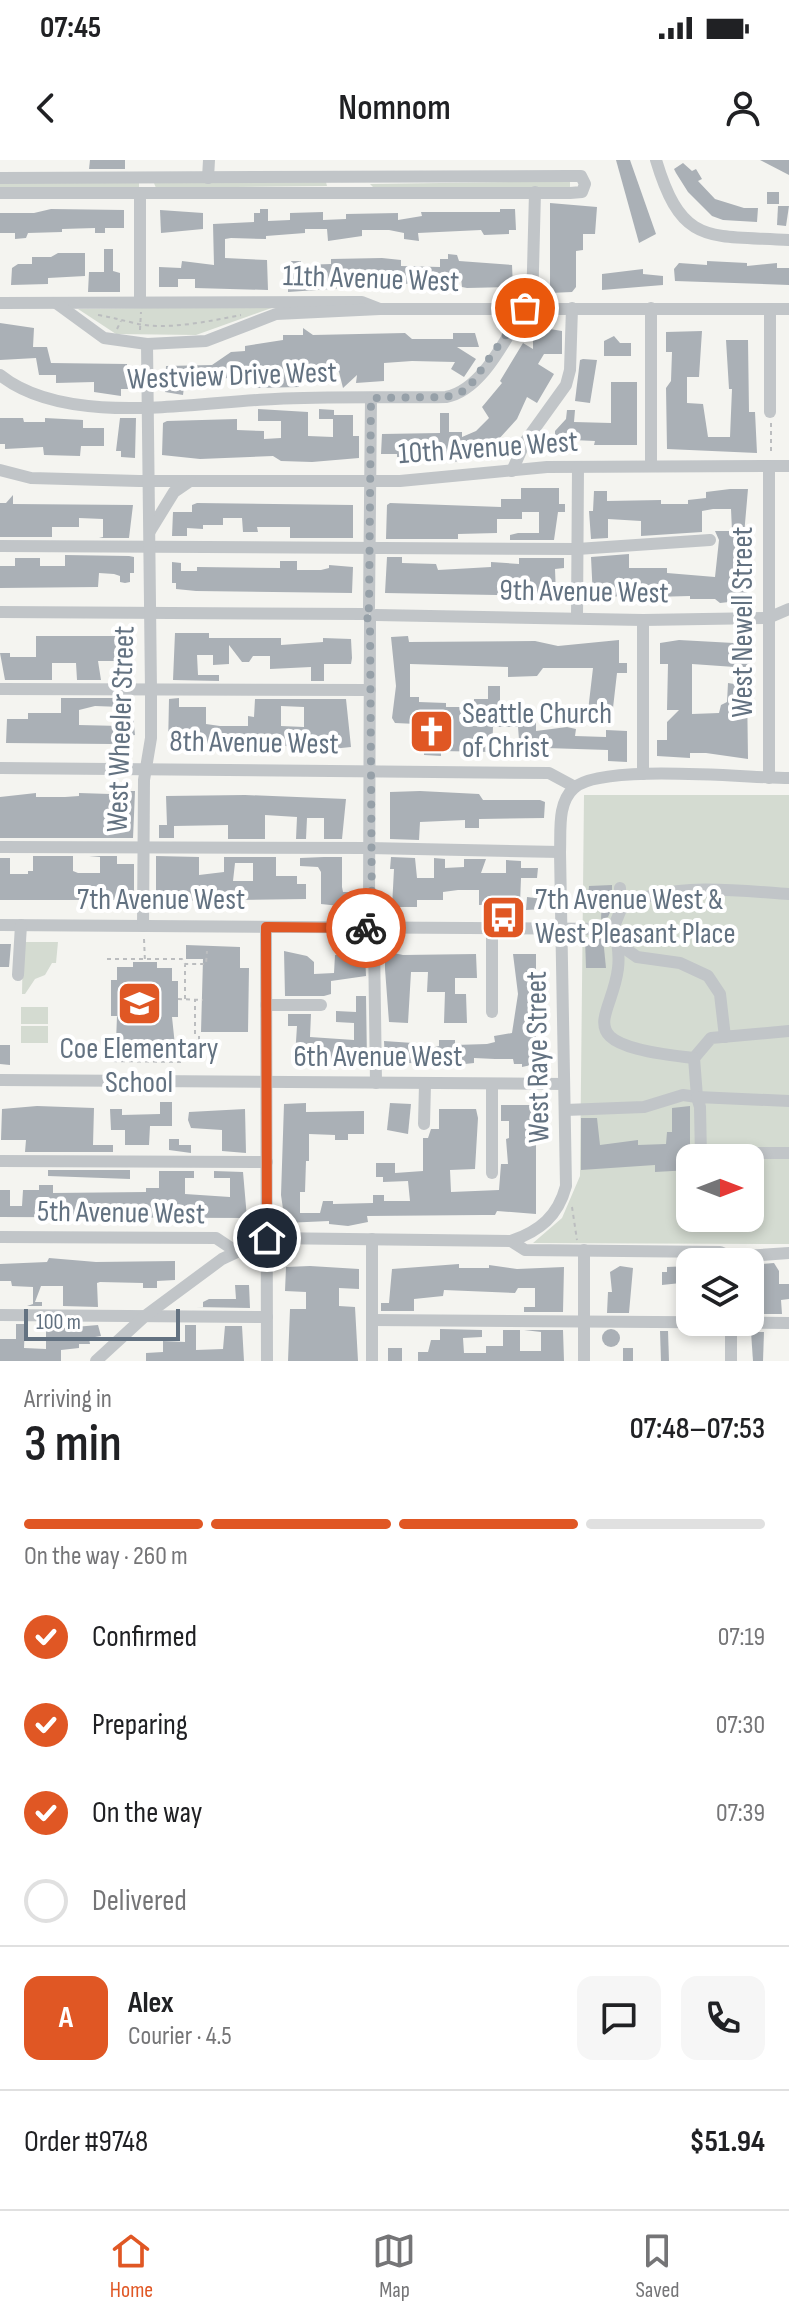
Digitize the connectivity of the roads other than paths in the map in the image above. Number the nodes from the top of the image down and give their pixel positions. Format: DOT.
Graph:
graph roads {
  1 [pos="209,160"];
  2 [pos="534,160"];
  3 [pos="656,160"];
  4 [pos="534,175"];
  5 [pos="0,178"];
  6 [pos="208,178"];
  7 [pos="354,178"];
  8 [pos="355,192"];
  9 [pos="535,192"];
  10 [pos="0,193"];
  11 [pos="140,193"];
  12 [pos="789,240"];
  13 [pos="140,302"];
  14 [pos="0,303"];
  15 [pos="56,303"];
  16 [pos="529,308"];
  17 [pos="572,308"];
  18 [pos="651,308"];
  19 [pos="380,309"];
  20 [pos="770,309"];
  21 [pos="789,309"];
  22 [pos="147,344"];
  23 [pos="0,375"];
  24 [pos="371,398"];
  25 [pos="147,406"];
  26 [pos="770,417"];
  27 [pos="770,460"];
  28 [pos="651,466"];
  29 [pos="789,466"];
  30 [pos="578,467"];
  31 [pos="0,470"];
  32 [pos="512,471"];
  33 [pos="370,480"];
  34 [pos="148,481"];
  35 [pos="190,481"];
  36 [pos="149,540"];
  37 [pos="710,540"];
  38 [pos="0,546"];
  39 [pos="369,548"];
  40 [pos="577,549"];
  41 [pos="789,609"];
  42 [pos="0,612"];
  43 [pos="151,613"];
  44 [pos="369,614"];
  45 [pos="577,618"];
  46 [pos="768,618"];
  47 [pos="643,620"];
  48 [pos="0,689"];
  49 [pos="151,690"];
  50 [pos="370,690"];
  51 [pos="146,767"];
  52 [pos="0,768"];
  53 [pos="370,772"];
  54 [pos="643,774"];
  55 [pos="769,778"];
  56 [pos="789,778"];
  57 [pos="575,787"];
  58 [pos="0,847"];
  59 [pos="144,848"];
  60 [pos="369,848"];
  61 [pos="560,852"];
  62 [pos="620,888"];
  63 [pos="789,894"];
  64 [pos="621,909"];
  65 [pos="0,925"];
  66 [pos="21,925"];
  67 [pos="266,927"];
  68 [pos="372,928"];
  69 [pos="613,929"];
  70 [pos="492,930"];
  71 [pos="562,930"];
  72 [pos="144,932"];
  73 [pos="620,945"];
  74 [pos="637,957"];
  75 [pos="617,974"];
  76 [pos="18,975"];
  77 [pos="266,1005"];
  78 [pos="321,1005"];
  79 [pos="492,1012"];
  80 [pos="789,1031"];
  81 [pos="725,1037"];
  82 [pos="694,1058"];
  83 [pos="0,1080"];
  84 [pos="267,1083"];
  85 [pos="376,1083"];
  86 [pos="425,1084"];
  87 [pos="492,1084"];
  88 [pos="564,1084"];
  89 [pos="697,1097"];
  90 [pos="789,1101"];
  91 [pos="565,1110"];
  92 [pos="424,1124"];
  93 [pos="701,1144"];
  94 [pos="764,1153"];
  95 [pos="789,1153"];
  96 [pos="0,1161"];
  97 [pos="267,1162"];
  98 [pos="492,1173"];
  99 [pos="0,1237"];
  100 [pos="267,1238"];
  101 [pos="372,1239"];
  102 [pos="511,1241"];
  103 [pos="584,1250"];
  104 [pos="676,1251"];
  105 [pos="237,1252"];
  106 [pos="764,1253"];
  107 [pos="789,1253"];
  108 [pos="0,1315"];
  109 [pos="145,1316"];
  110 [pos="267,1317"];
  111 [pos="372,1320"];
  112 [pos="584,1320"];
  113 [pos="676,1322"];
  114 [pos="764,1323"];
  115 [pos="789,1323"];
  116 [pos="731,1336"];
  117 [pos="96,1361"];
  118 [pos="267,1361"];
  119 [pos="372,1361"];
  120 [pos="584,1361"];
  121 [pos="731,1361"];
  1 -- 6 [label="street"];
  2 -- 4 [label="street"];
  3 -- 12 [label="street"];
  4 -- 7 [label="street"];
  4 -- 9 [label="street"];
  5 -- 6 [label="street"];
  6 -- 7 [label="street"];
  7 -- 8 [label="street"];
  8 -- 9 [label="street"];
  8 -- 11 [label="street"];
  9 -- 16 [label="street"];
  10 -- 11 [label="street"];
  11 -- 13 [label="street"];
  13 -- 15 [label="street, 11th Avenue West"];
  13 -- 19 [label="street, 11th Avenue West"];
  14 -- 15 [label="street, 11th Avenue West"];
  15 -- 22 [label="street"];
  16 -- 17 [label="street, 11th Avenue West"];
  16 -- 19 [label="street, 11th Avenue West"];
  16 -- 24 [label="street, Westview Drive West"];
  17 -- 18 [label="street, 11th Avenue West"];
  17 -- 32 [label="street"];
  18 -- 20 [label="street, 11th Avenue West"];
  18 -- 28 [label="street"];
  19 -- 22 [label="street"];
  20 -- 21 [label="street, 11th Avenue West"];
  20 -- 26 [label="street"];
  22 -- 25 [label="street, West Wheeler Street"];
  23 -- 25 [label="street, Westview Drive West"];
  24 -- 25 [label="street, Westview Drive West"];
  24 -- 33 [label="street"];
  25 -- 34 [label="street, West Wheeler Street"];
  27 -- 28 [label="street, 10th Avenue West"];
  27 -- 29 [label="street, 10th Avenue West"];
  27 -- 46 [label="street, West Newell Street"];
  28 -- 30 [label="street, 10th Avenue West"];
  30 -- 32 [label="street, 10th Avenue West"];
  30 -- 40 [label="street"];
  31 -- 34 [label="street, 10th Avenue West"];
  32 -- 33 [label="street, 10th Avenue West"];
  33 -- 35 [label="street, 10th Avenue West"];
  33 -- 39 [label="street"];
  34 -- 35 [label="street, 10th Avenue West"];
  34 -- 36 [label="street, West Wheeler Street"];
  35 -- 36 [label="street"];
  36 -- 38 [label="street"];
  36 -- 39 [label="street"];
  36 -- 43 [label="street, West Wheeler Street"];
  37 -- 40 [label="street"];
  39 -- 40 [label="street"];
  39 -- 44 [label="street"];
  40 -- 45 [label="street"];
  41 -- 46 [label="street, 9th Avenue West"];
  42 -- 43 [label="street, 9th Avenue West"];
  43 -- 44 [label="street, 9th Avenue West"];
  43 -- 49 [label="street, West Wheeler Street"];
  44 -- 45 [label="street, 9th Avenue West"];
  44 -- 50 [label="street"];
  45 -- 47 [label="street, 9th Avenue West"];
  46 -- 47 [label="street, 9th Avenue West"];
  46 -- 55 [label="street, West Newell Street"];
  47 -- 54 [label="street"];
  48 -- 49 [label="street"];
  49 -- 50 [label="street"];
  49 -- 51 [label="street, West Wheeler Street"];
  50 -- 53 [label="street"];
  51 -- 52 [label="street, 8th Avenue West"];
  51 -- 53 [label="street, 8th Avenue West"];
  51 -- 59 [label="street, West Wheeler Street"];
  53 -- 57 [label="street, 8th Avenue West"];
  53 -- 60 [label="street"];
  54 -- 55 [label="street"];
  54 -- 57 [label="street"];
  55 -- 56 [label="street"];
  57 -- 61 [label="street, West Raye Street"];
  58 -- 59 [label="street"];
  59 -- 60 [label="street"];
  59 -- 72 [label="street, West Wheeler Street"];
  60 -- 61 [label="street"];
  60 -- 68 [label="street"];
  61 -- 71 [label="street, West Raye Street"];
  62 -- 64 [label="street"];
  63 -- 64 [label="street"];
  64 -- 69 [label="street"];
  65 -- 66 [label="street, 7th Avenue West"];
  66 -- 72 [label="street, 7th Avenue West"];
  66 -- 76 [label="street"];
  67 -- 68 [label="street, 7th Avenue West"];
  67 -- 72 [label="street, 7th Avenue West"];
  67 -- 77 [label="street"];
  68 -- 70 [label="street, 7th Avenue West"];
  68 -- 85 [label="street"];
  69 -- 71 [label="street, 7th Avenue West"];
  69 -- 73 [label="street"];
  70 -- 71 [label="street, 7th Avenue West"];
  70 -- 79 [label="street"];
  71 -- 88 [label="street, West Raye Street"];
  73 -- 74 [label="street"];
  73 -- 75 [label="street"];
  74 -- 75 [label="street"];
  74 -- 81 [label="street"];
  75 -- 82 [label="street"];
  77 -- 78 [label="street"];
  77 -- 84 [label="street"];
  80 -- 81 [label="street"];
  81 -- 82 [label="street"];
  82 -- 89 [label="street"];
  83 -- 84 [label="street, 6th Avenue West"];
  84 -- 85 [label="street, 6th Avenue West"];
  84 -- 97 [label="street"];
  85 -- 86 [label="street, 6th Avenue West"];
  86 -- 87 [label="street, 6th Avenue West"];
  86 -- 92 [label="street"];
  87 -- 88 [label="street, 6th Avenue West"];
  87 -- 98 [label="street"];
  88 -- 91 [label="street, West Raye Street"];
  89 -- 90 [label="street"];
  89 -- 91 [label="street"];
  89 -- 93 [label="street"];
  91 -- 102 [label="street, West Raye Street"];
  94 -- 95 [label="street"];
  96 -- 97 [label="street"];
  97 -- 100 [label="street"];
  99 -- 105 [label="street, 5th Avenue West"];
  100 -- 101 [label="street"];
  100 -- 105 [label="street"];
  100 -- 110 [label="street"];
  101 -- 102 [label="street"];
  101 -- 111 [label="street"];
  102 -- 103 [label="street"];
  103 -- 104 [label="street"];
  103 -- 112 [label="street"];
  105 -- 109 [label="street"];
  106 -- 107 [label="street"];
  108 -- 109 [label="street"];
  109 -- 110 [label="street"];
  109 -- 117 [label="street"];
  110 -- 118 [label="street"];
  111 -- 112 [label="street"];
  111 -- 119 [label="street"];
  112 -- 113 [label="street"];
  112 -- 120 [label="street"];
  114 -- 115 [label="street"];
  116 -- 121 [label="street"];
}
